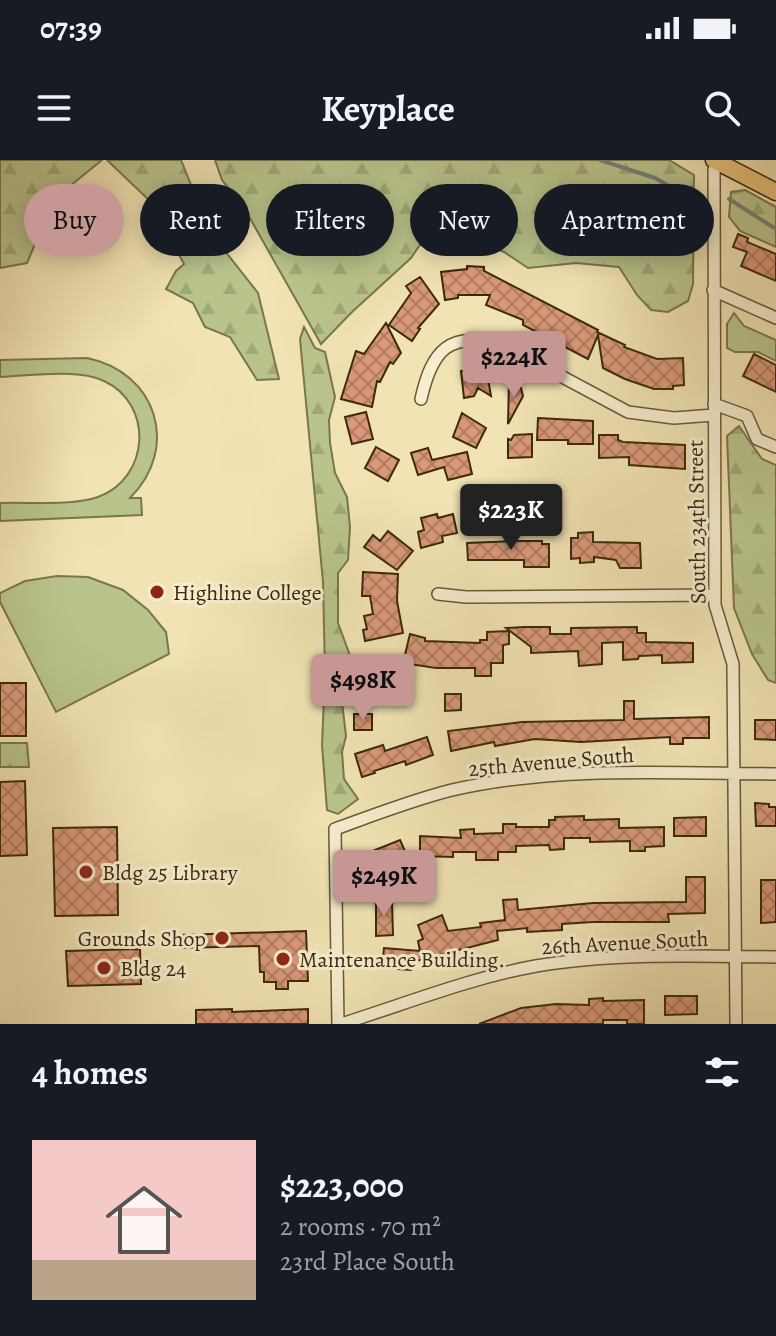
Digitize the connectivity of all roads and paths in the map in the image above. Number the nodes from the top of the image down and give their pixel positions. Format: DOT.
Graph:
graph roads {
  1 [pos="716,161"];
  2 [pos="776,192"];
  3 [pos="713,290"];
  4 [pos="776,318"];
  5 [pos="421,399"];
  6 [pos="714,409"];
  7 [pos="776,447"];
  8 [pos="438,594"];
  9 [pos="714,595"];
  10 [pos="734,773"];
  11 [pos="776,774"];
  12 [pos="735,957"];
  13 [pos="776,957"];
  14 [pos="339,1024"];
  15 [pos="736,1024"];
  1 -- 2 [label="main road"];
  1 -- 3 [label="street, South 234th Street"];
  3 -- 4 [label="street"];
  3 -- 6 [label="street, South 234th Street"];
  5 -- 6 [label="street"];
  6 -- 7 [label="street"];
  6 -- 9 [label="street, South 234th Street"];
  8 -- 9 [label="street"];
  9 -- 10 [label="street, South 234th Street"];
  10 -- 11 [label="street, 25th Avenue South"];
  10 -- 12 [label="street, South 234th Street"];
  10 -- 14 [label="street, 25th Avenue South"];
  12 -- 13 [label="street, 26th Avenue South"];
  12 -- 14 [label="street, 26th Avenue South"];
  12 -- 15 [label="street, South 234th Street"];
}
